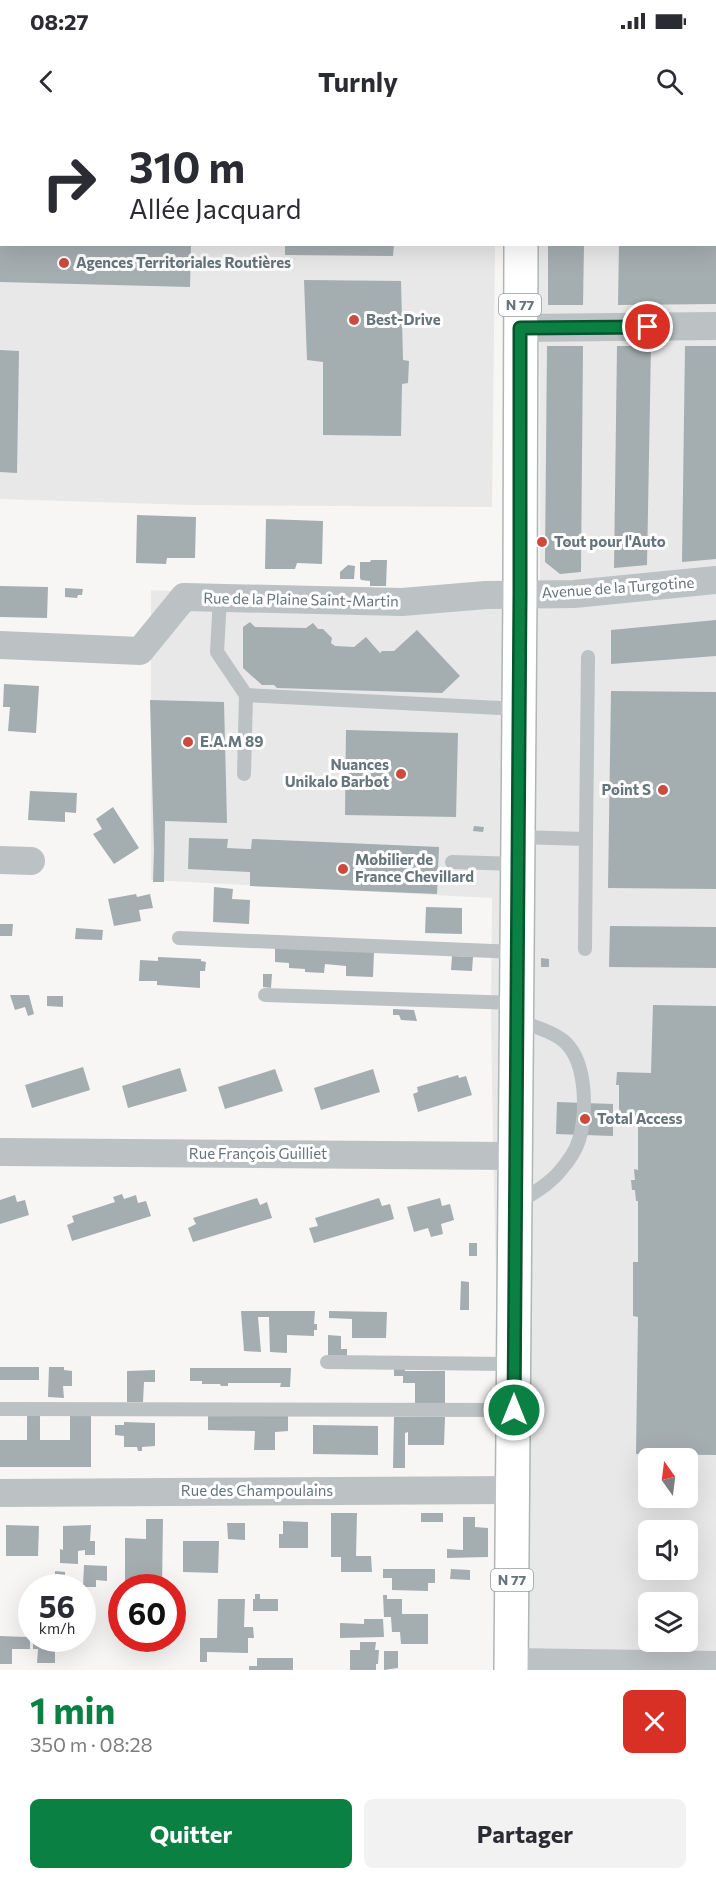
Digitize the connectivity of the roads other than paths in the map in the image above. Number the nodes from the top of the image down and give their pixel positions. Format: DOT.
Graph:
graph roads {
  1 [pos="521,246"];
  2 [pos="716,326"];
  3 [pos="520,328"];
  4 [pos="716,580"];
  5 [pos="520,594"];
  6 [pos="220,598"];
  7 [pos="0,645"];
  8 [pos="588,657"];
  9 [pos="246,695"];
  10 [pos="519,709"];
  11 [pos="244,774"];
  12 [pos="586,839"];
  13 [pos="518,851"];
  14 [pos="0,860"];
  15 [pos="31,861"];
  16 [pos="452,862"];
  17 [pos="179,939"];
  18 [pos="585,949"];
  19 [pos="517,952"];
  20 [pos="265,995"];
  21 [pos="516,1012"];
  22 [pos="0,1152"];
  23 [pos="515,1156"];
  24 [pos="515,1205"];
  25 [pos="327,1362"];
  26 [pos="514,1364"];
  27 [pos="0,1409"];
  28 [pos="514,1410"];
  29 [pos="513,1490"];
  30 [pos="0,1493"];
  31 [pos="716,1665"];
  32 [pos="511,1666"];
  1 -- 3 [label="main road, N 77"];
  2 -- 3 [label="street"];
  3 -- 5 [label="main road, N 77"];
  4 -- 5 [label="street, Avenue de la Turgotine"];
  5 -- 6 [label="street, Rue de la Plaine Saint-Martin"];
  5 -- 10 [label="main road, N 77"];
  6 -- 7 [label="street, Rue de la Plaine Saint-Martin"];
  6 -- 9 [label="lane"];
  8 -- 12 [label="lane"];
  9 -- 10 [label="lane"];
  9 -- 11 [label="lane"];
  10 -- 13 [label="main road, N 77"];
  12 -- 13 [label="lane"];
  12 -- 18 [label="lane"];
  13 -- 16 [label="lane"];
  13 -- 19 [label="main road, N 77"];
  14 -- 15 [label="street"];
  17 -- 19 [label="lane"];
  19 -- 21 [label="main road, N 77"];
  20 -- 21 [label="lane"];
  21 -- 23 [label="main road, N 77"];
  21 -- 24 [label="lane"];
  22 -- 23 [label="street, Rue François Guilliet"];
  23 -- 24 [label="main road, N 77"];
  24 -- 26 [label="main road, N 77"];
  25 -- 26 [label="lane"];
  26 -- 28 [label="main road, N 77"];
  27 -- 28 [label="lane"];
  28 -- 29 [label="main road, N 77"];
  29 -- 30 [label="street, Rue des Champoulains"];
  29 -- 32 [label="main road, N 77"];
  31 -- 32 [label="street"];
}
